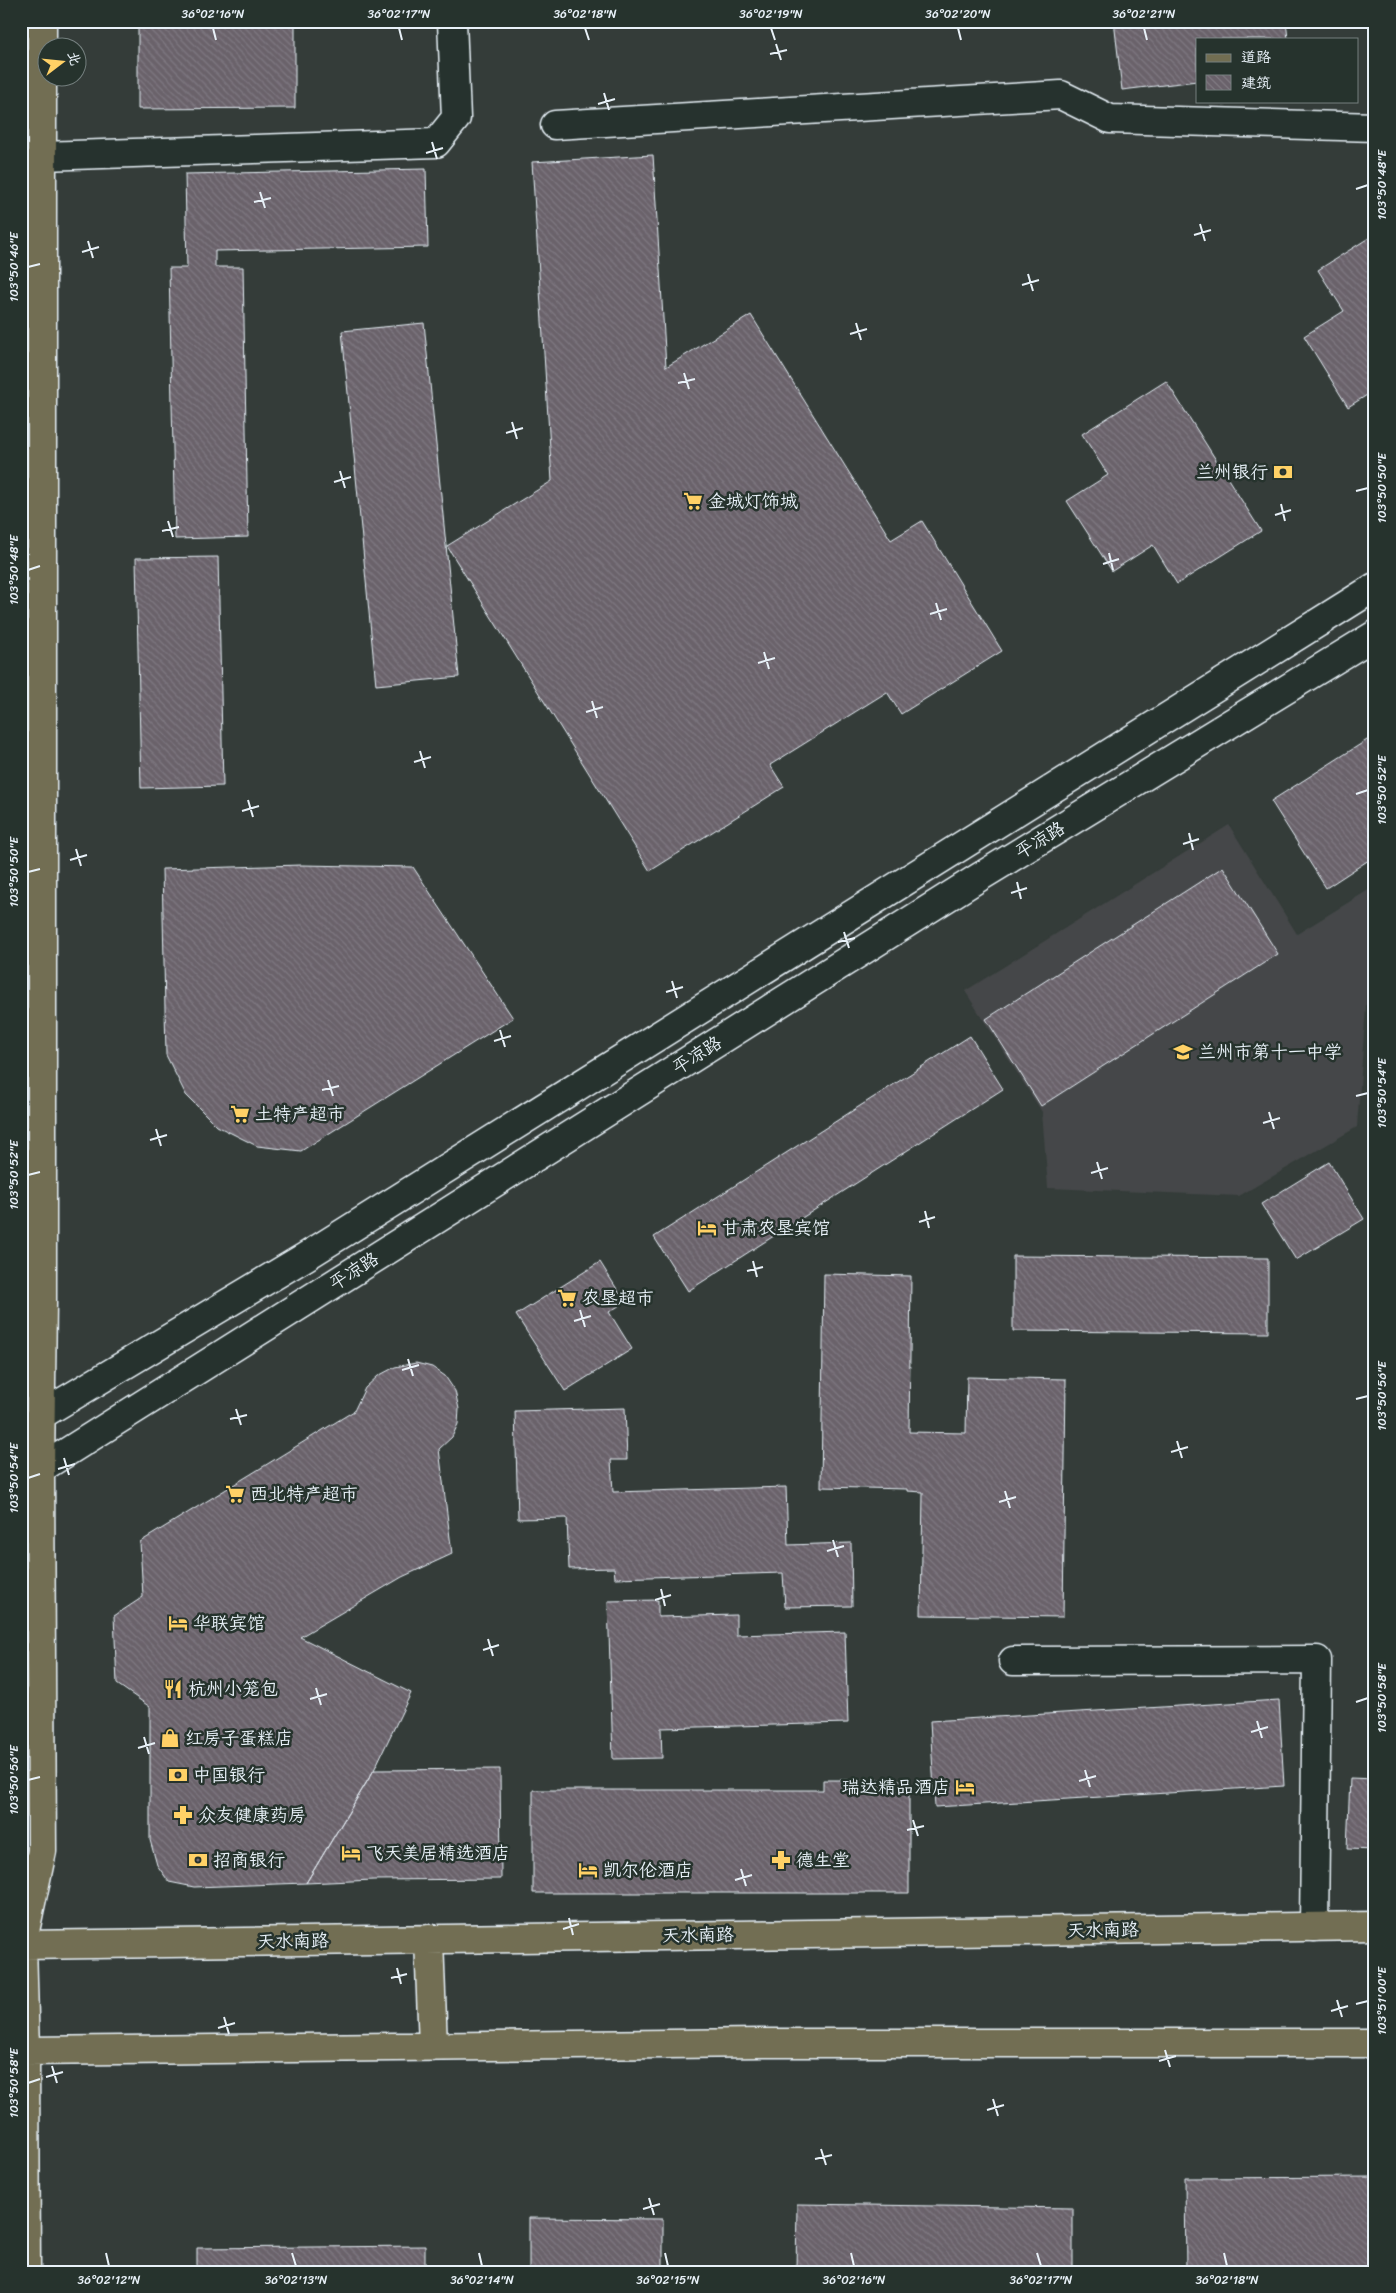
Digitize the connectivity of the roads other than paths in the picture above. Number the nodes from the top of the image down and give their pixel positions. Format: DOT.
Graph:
graph roads {
  1 [pos="42,21"];
  2 [pos="452,21"];
  3 [pos="555,125"];
  4 [pos="1375,127"];
  5 [pos="42,156"];
  6 [pos="1375,586"];
  7 [pos="1375,635"];
  8 [pos="31,1415"];
  9 [pos="30,1474"];
  10 [pos="1013,1661"];
  11 [pos="1375,1926"];
  12 [pos="1314,1927"];
  13 [pos="429,1939"];
  14 [pos="22,1944"];
  15 [pos="1375,2043"];
  16 [pos="432,2047"];
  17 [pos="26,2051"];
  18 [pos="26,2272"];
  1 -- 5 [label="main road"];
  2 -- 5 [label="street"];
  3 -- 4 [label="street"];
  5 -- 8 [label="main road"];
  6 -- 8 [label="street, 平凉路"];
  7 -- 9 [label="street, 平凉路"];
  8 -- 9 [label="main road"];
  9 -- 14 [label="main road"];
  10 -- 12 [label="street"];
  11 -- 12 [label="main road, 天水南路"];
  12 -- 13 [label="main road, 天水南路"];
  13 -- 14 [label="main road, 天水南路"];
  13 -- 16 [label="main road"];
  14 -- 17 [label="main road"];
  15 -- 16 [label="main road"];
  16 -- 17 [label="main road"];
  17 -- 18 [label="main road"];
}
